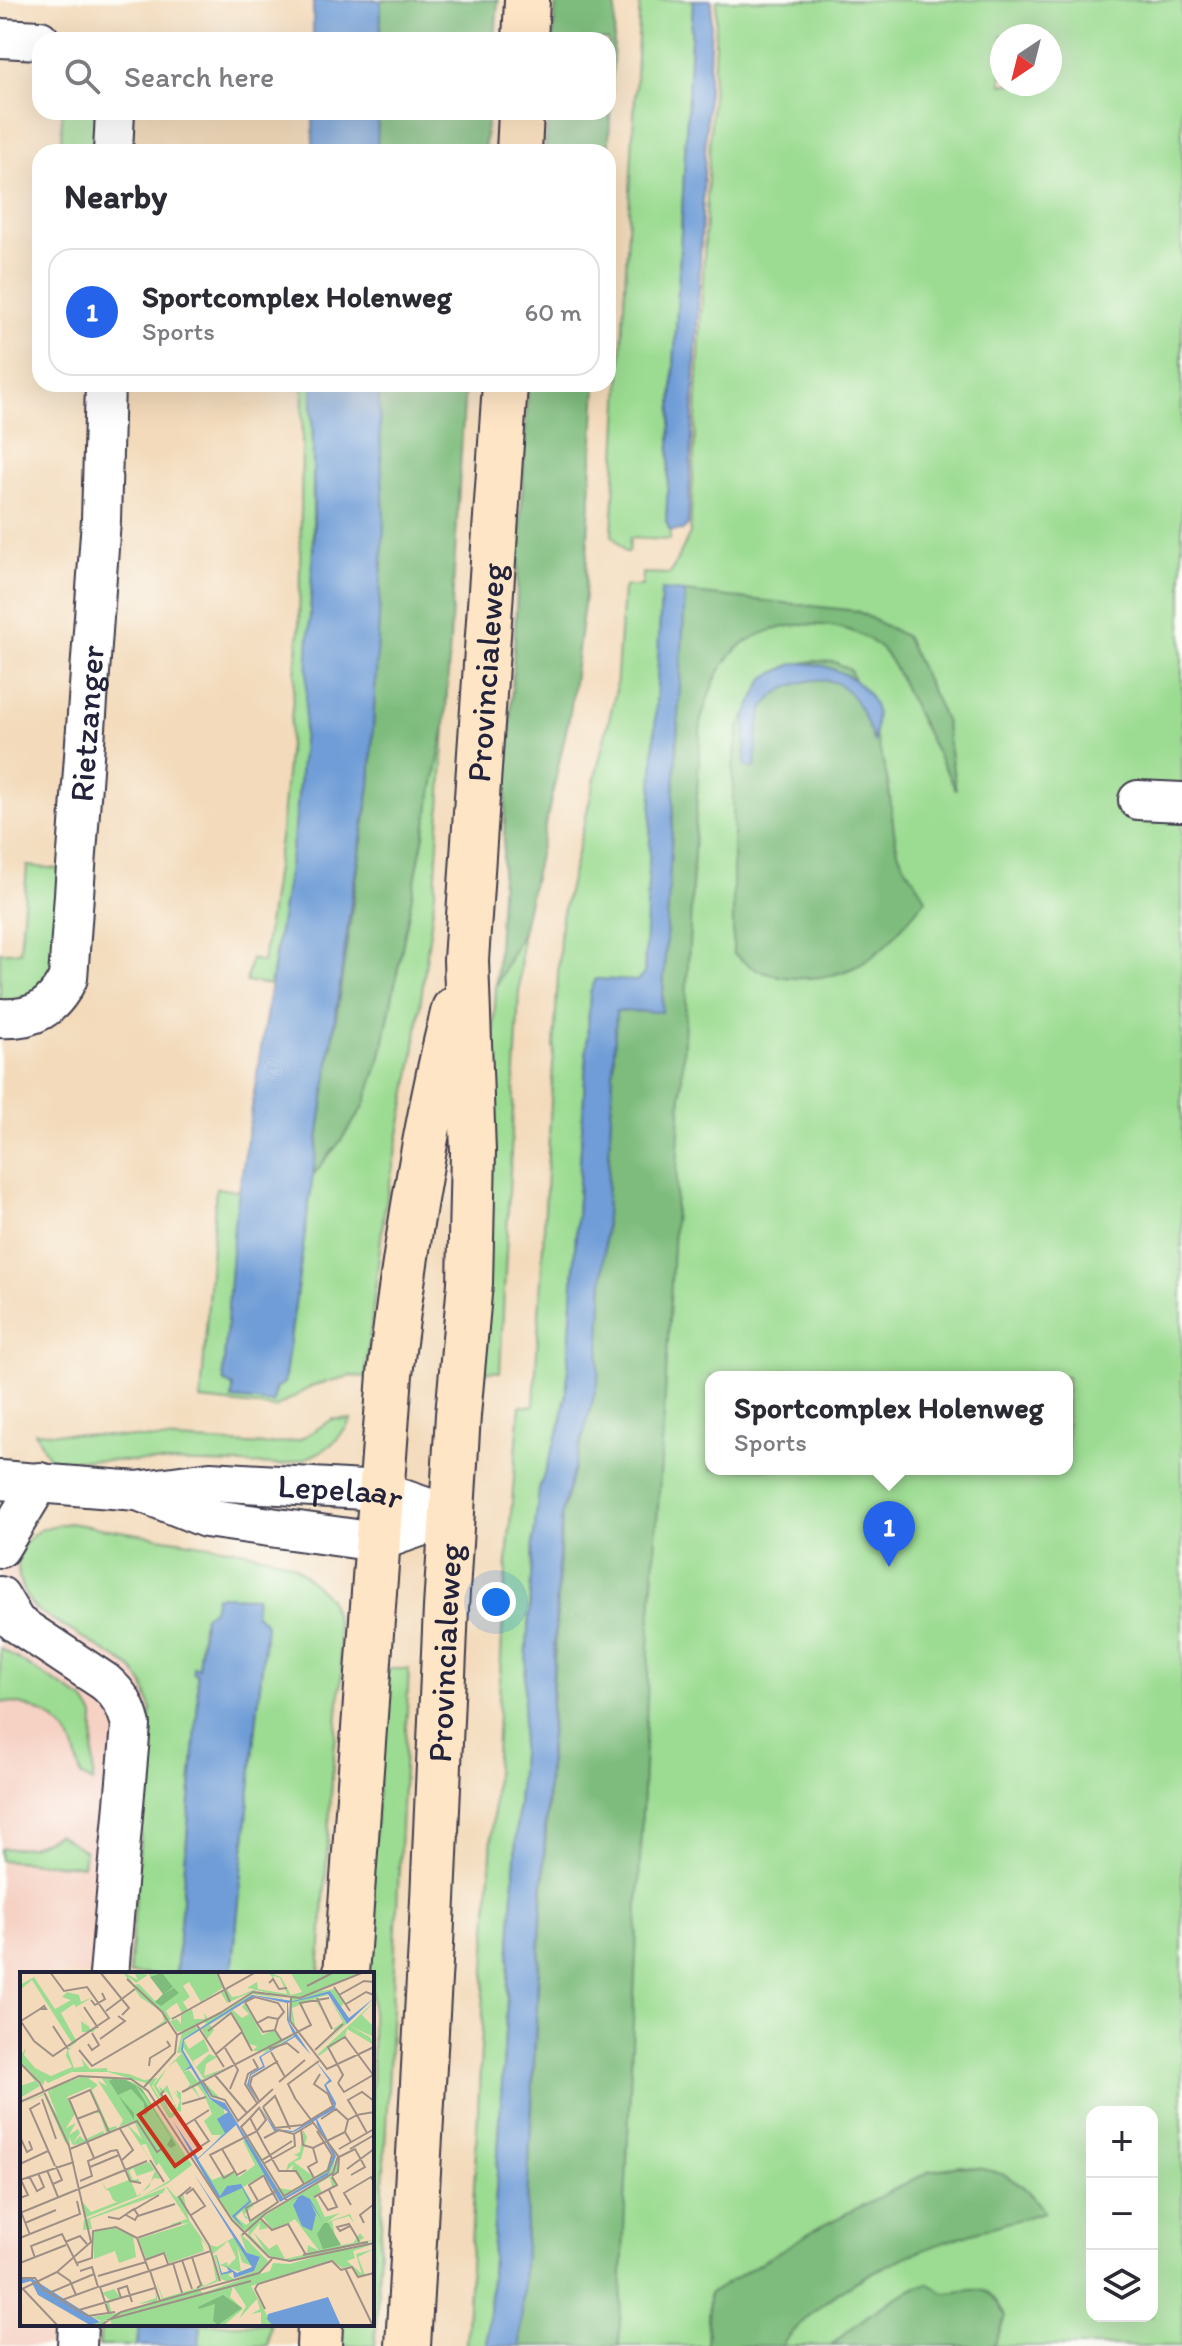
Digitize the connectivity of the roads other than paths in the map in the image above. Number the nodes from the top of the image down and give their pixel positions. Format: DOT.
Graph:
graph roads {
  1 [pos="527,0"];
  2 [pos="525,32"];
  3 [pos="0,38"];
  4 [pos="32,40"];
  5 [pos="115,120"];
  6 [pos="521,120"];
  7 [pos="113,144"];
  8 [pos="519,144"];
  9 [pos="105,392"];
  10 [pos="504,392"];
  11 [pos="1138,800"];
  12 [pos="1182,802"];
  13 [pos="466,960"];
  14 [pos="0,1018"];
  15 [pos="0,1480"];
  16 [pos="40,1482"];
  17 [pos="137,1491"];
  18 [pos="380,1491"];
  19 [pos="452,1516"];
  20 [pos="377,1542"];
  21 [pos="0,1548"];
  22 [pos="0,1596"];
  23 [pos="109,1972"];
  24 [pos="346,1972"];
  25 [pos="78,2326"];
  26 [pos="320,2326"];
  27 [pos="77,2346"];
  28 [pos="319,2346"];
  29 [pos="408,2346"];
  1 -- 2 [label="main road"];
  3 -- 4 [label="street"];
  5 -- 7 [label="street"];
  6 -- 8 [label="main road"];
  9 -- 14 [label="street, Rietzanger"];
  10 -- 13 [label="main road, Provincialeweg"];
  11 -- 12 [label="street"];
  13 -- 18 [label="main road, Provincialeweg"];
  13 -- 19 [label="main road, Provincialeweg"];
  15 -- 16 [label="street, Lepelaar"];
  16 -- 17 [label="street, Lepelaar"];
  16 -- 21 [label="street"];
  17 -- 18 [label="street, Lepelaar"];
  17 -- 20 [label="street, Lepelaar"];
  18 -- 19 [label="street, Lepelaar"];
  18 -- 20 [label="main road, Provincialeweg"];
  19 -- 20 [label="street, Lepelaar"];
  19 -- 29 [label="main road, Provincialeweg"];
  20 -- 24 [label="main road, Provincialeweg"];
  22 -- 23 [label="street"];
  25 -- 27 [label="street"];
  26 -- 28 [label="main road"];
}
